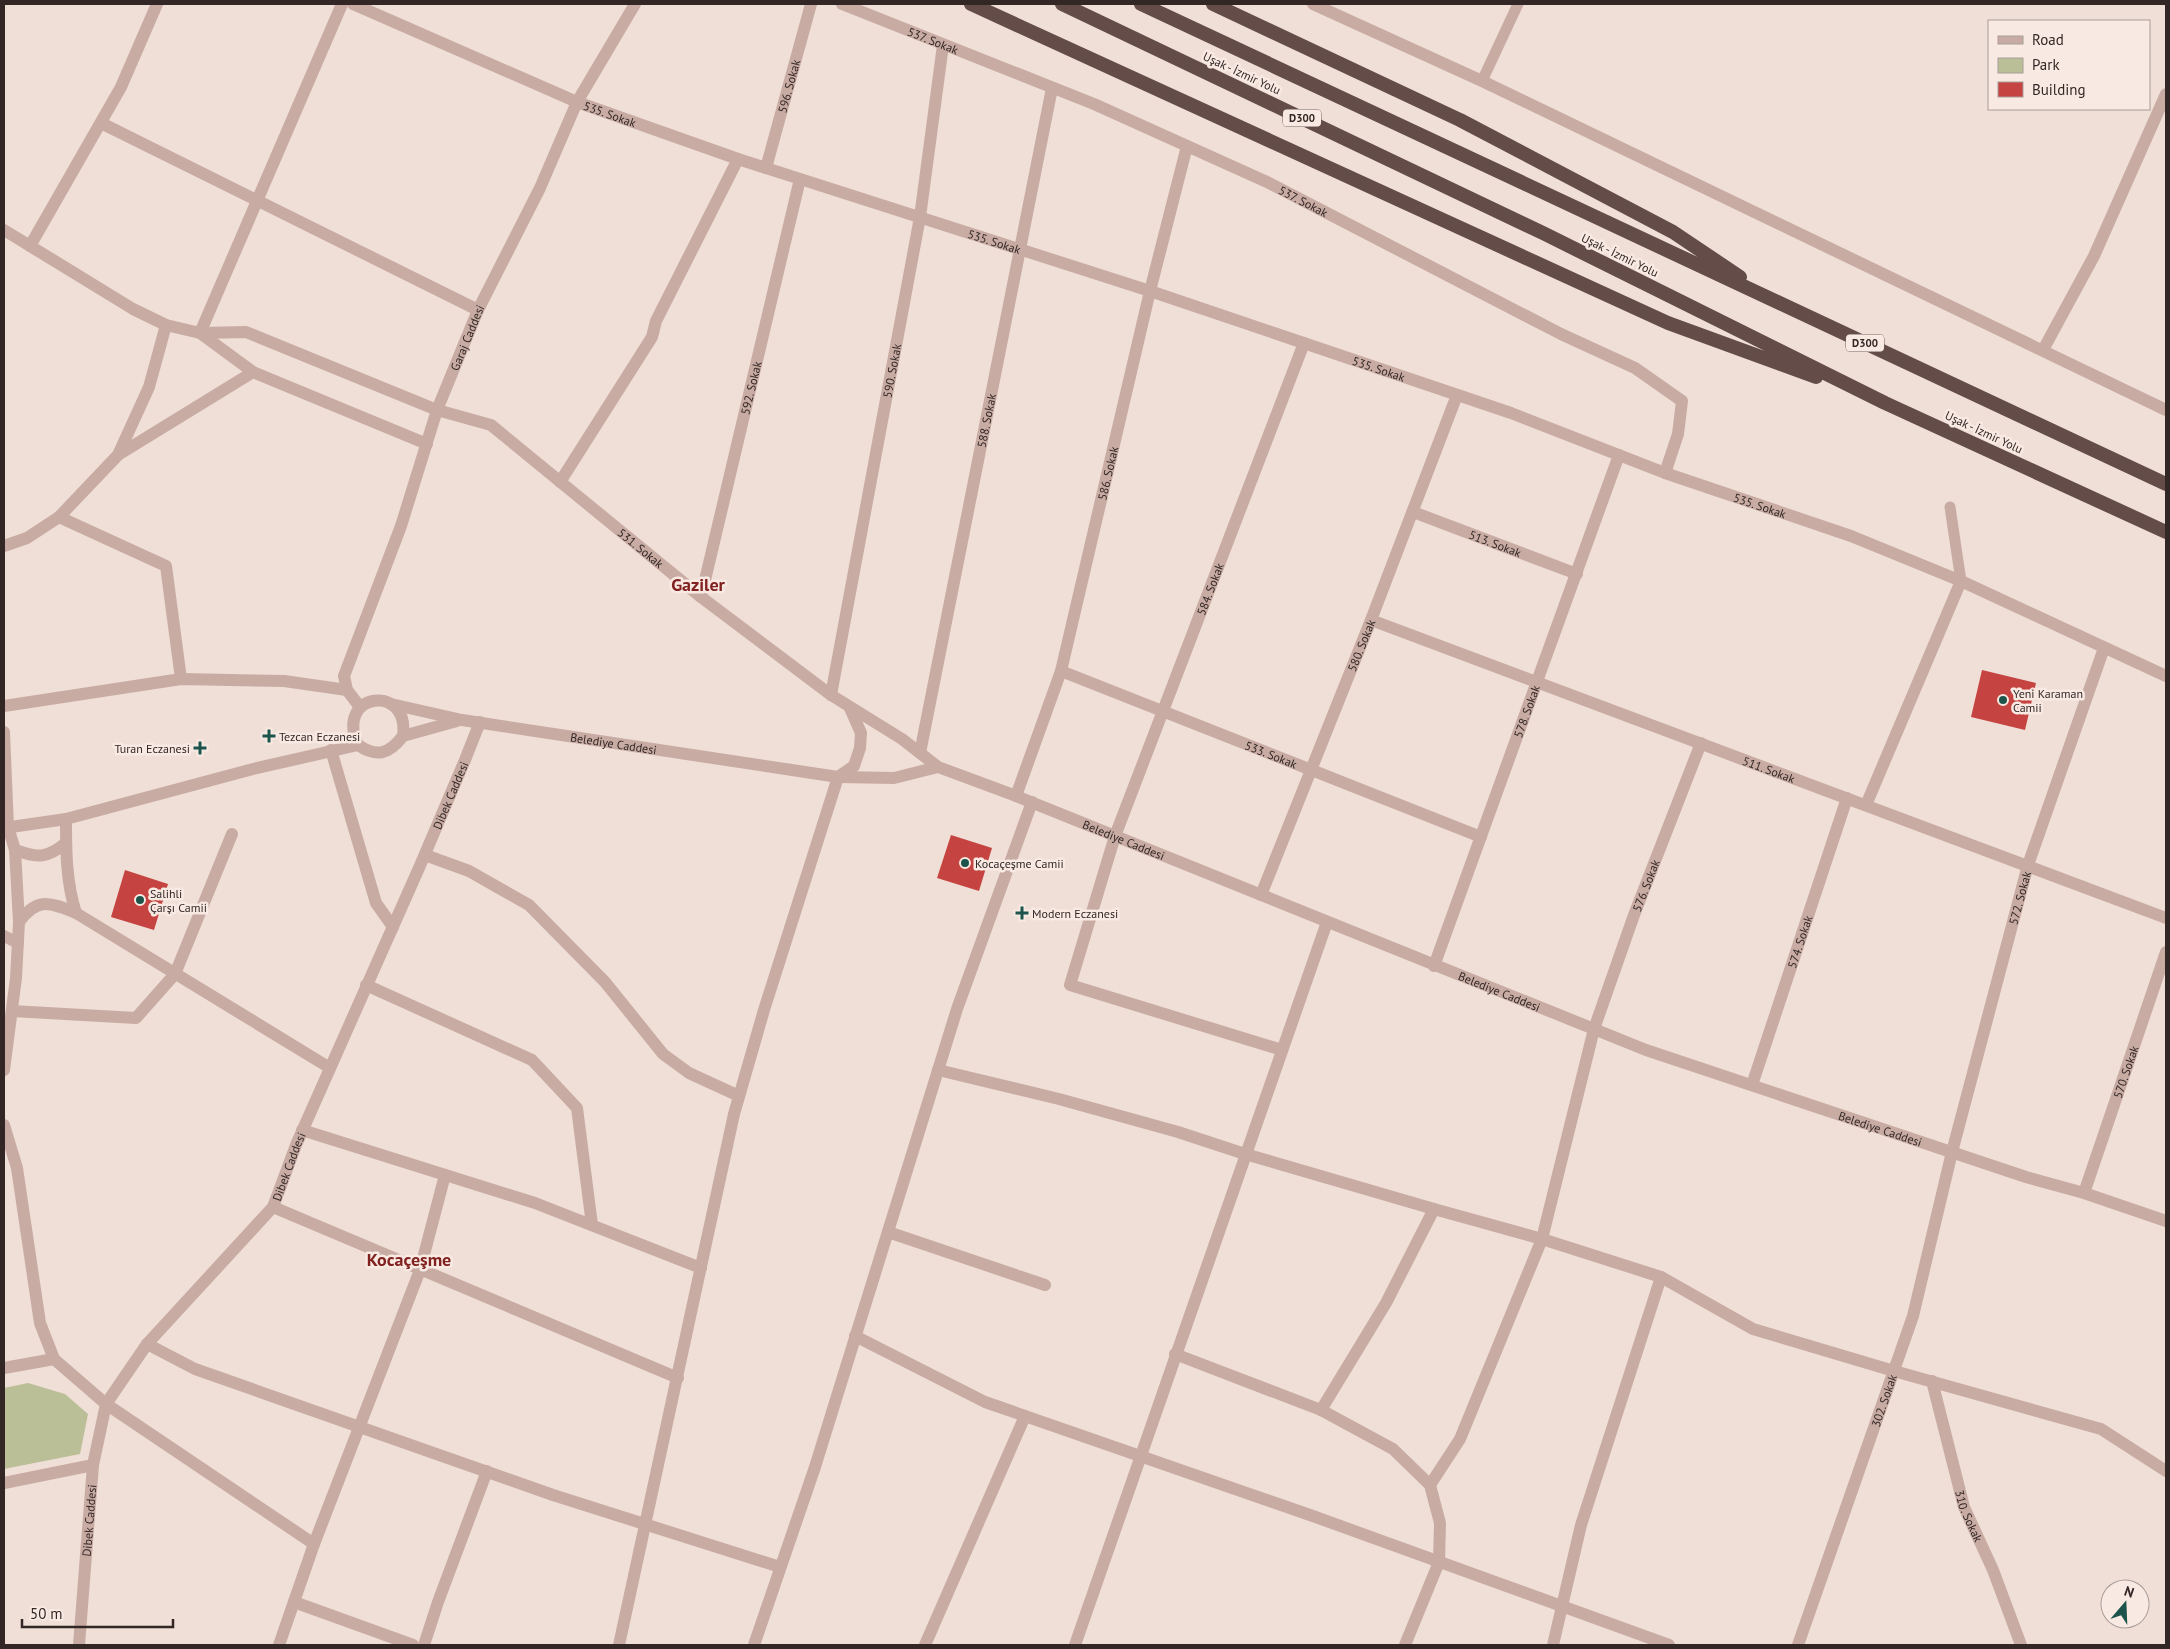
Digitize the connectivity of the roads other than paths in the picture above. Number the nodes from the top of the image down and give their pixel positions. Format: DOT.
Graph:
graph roads {
  1 [pos="157,4"];
  2 [pos="342,4"];
  3 [pos="353,4"];
  4 [pos="635,4"];
  5 [pos="811,4"];
  6 [pos="842,4"];
  7 [pos="971,4"];
  8 [pos="1062,4"];
  9 [pos="1141,4"];
  10 [pos="1213,4"];
  11 [pos="1313,4"];
  12 [pos="1518,4"];
  13 [pos="942,45"];
  14 [pos="1482,81"];
  15 [pos="1052,88"];
  16 [pos="2166,94"];
  17 [pos="577,102"];
  18 [pos="101,123"];
  19 [pos="1187,146"];
  20 [pos="738,159"];
  21 [pos="766,168"];
  22 [pos="800,179"];
  23 [pos="257,201"];
  24 [pos="920,217"];
  25 [pos="4,230"];
  26 [pos="30,246"];
  27 [pos="1021,250"];
  28 [pos="1150,291"];
  29 [pos="1776,301"];
  30 [pos="478,310"];
  31 [pos="166,325"];
  32 [pos="200,333"];
  33 [pos="1304,342"];
  34 [pos="2043,350"];
  35 [pos="253,372"];
  36 [pos="1457,394"];
  37 [pos="1885,403"];
  38 [pos="437,410"];
  39 [pos="2166,410"];
  40 [pos="427,444"];
  41 [pos="118,455"];
  42 [pos="1619,455"];
  43 [pos="1665,473"];
  44 [pos="560,482"];
  45 [pos="2166,484"];
  46 [pos="1950,507"];
  47 [pos="1413,512"];
  48 [pos="59,517"];
  49 [pos="2166,532"];
  50 [pos="4,546"];
  51 [pos="1577,574"];
  52 [pos="1961,581"];
  53 [pos="701,597"];
  54 [pos="1371,620"];
  55 [pos="2104,648"];
  56 [pos="1061,670"];
  57 [pos="2166,676"];
  58 [pos="181,678"];
  59 [pos="1538,683"];
  60 [pos="347,690"];
  61 [pos="831,696"];
  62 [pos="391,704"];
  63 [pos="4,706"];
  64 [pos="360,707"];
  65 [pos="850,708"];
  66 [pos="1163,710"];
  67 [pos="462,720"];
  68 [pos="480,722"];
  69 [pos="4,732"];
  70 [pos="403,736"];
  71 [pos="1701,743"];
  72 [pos="358,744"];
  73 [pos="331,750"];
  74 [pos="920,753"];
  75 [pos="938,767"];
  76 [pos="1312,768"];
  77 [pos="838,777"];
  78 [pos="1016,796"];
  79 [pos="1847,798"];
  80 [pos="1032,802"];
  81 [pos="1866,805"];
  82 [pos="66,819"];
  83 [pos="6,828"];
  84 [pos="232,834"];
  85 [pos="1115,836"];
  86 [pos="1482,837"];
  87 [pos="66,843"];
  88 [pos="15,850"];
  89 [pos="425,855"];
  90 [pos="2028,866"];
  91 [pos="1261,895"];
  92 [pos="76,913"];
  93 [pos="2166,918"];
  94 [pos="19,922"];
  95 [pos="1327,922"];
  96 [pos="393,927"];
  97 [pos="4,936"];
  98 [pos="18,943"];
  99 [pos="2166,952"];
  100 [pos="1434,966"];
  101 [pos="175,974"];
  102 [pos="366,985"];
  103 [pos="12,1011"];
  104 [pos="1594,1029"];
  105 [pos="1282,1050"];
  106 [pos="330,1068"];
  107 [pos="4,1070"];
  108 [pos="938,1070"];
  109 [pos="1752,1085"];
  110 [pos="739,1096"];
  111 [pos="4,1125"];
  112 [pos="302,1130"];
  113 [pos="1952,1152"];
  114 [pos="1245,1154"];
  115 [pos="445,1175"];
  116 [pos="2084,1193"];
  117 [pos="273,1207"];
  118 [pos="1434,1209"];
  119 [pos="2166,1221"];
  120 [pos="592,1225"];
  121 [pos="888,1232"];
  122 [pos="1542,1239"];
  123 [pos="700,1268"];
  124 [pos="420,1270"];
  125 [pos="1661,1278"];
  126 [pos="1045,1285"];
  127 [pos="856,1336"];
  128 [pos="147,1344"];
  129 [pos="1175,1354"];
  130 [pos="54,1359"];
  131 [pos="4,1368"];
  132 [pos="1894,1371"];
  133 [pos="678,1378"];
  134 [pos="1932,1381"];
  135 [pos="106,1404"];
  136 [pos="1322,1410"];
  137 [pos="1025,1416"];
  138 [pos="359,1426"];
  139 [pos="1140,1456"];
  140 [pos="93,1465"];
  141 [pos="487,1471"];
  142 [pos="2166,1471"];
  143 [pos="4,1483"];
  144 [pos="1430,1485"];
  145 [pos="645,1524"];
  146 [pos="314,1544"];
  147 [pos="1439,1562"];
  148 [pos="780,1568"];
  149 [pos="294,1602"];
  150 [pos="1562,1606"];
  151 [pos="79,1645"];
  152 [pos="279,1645"];
  153 [pos="413,1645"];
  154 [pos="424,1645"];
  155 [pos="619,1645"];
  156 [pos="754,1645"];
  157 [pos="925,1645"];
  158 [pos="1075,1645"];
  159 [pos="1406,1645"];
  160 [pos="1554,1645"];
  161 [pos="1669,1645"];
  162 [pos="1798,1645"];
  163 [pos="2021,1645"];
  1 -- 18 [label="street"];
  2 -- 23 [label="street"];
  3 -- 17 [label="street, 535. Sokak"];
  4 -- 17 [label="street, Garaj Caddesi"];
  5 -- 21 [label="street, 596. Sokak"];
  6 -- 13 [label="street, 537. Sokak"];
  7 -- 37 [label="highway"];
  8 -- 37 [label="highway, Uşak - İzmir Yolu / D300"];
  9 -- 29 [label="highway, Uşak - İzmir Yolu / D300"];
  10 -- 29 [label="highway"];
  11 -- 14 [label="street"];
  12 -- 14 [label="lane"];
  13 -- 15 [label="street, 537. Sokak"];
  13 -- 24 [label="street, 590. Sokak"];
  14 -- 34 [label="street"];
  15 -- 19 [label="street, 537. Sokak"];
  15 -- 27 [label="street, 588. Sokak"];
  16 -- 34 [label="street"];
  17 -- 20 [label="street, 535. Sokak"];
  17 -- 30 [label="street, Garaj Caddesi"];
  18 -- 23 [label="street"];
  18 -- 26 [label="street"];
  19 -- 28 [label="street, 586. Sokak"];
  19 -- 43 [label="street, 537. Sokak"];
  20 -- 21 [label="street, 535. Sokak"];
  20 -- 44 [label="street"];
  21 -- 22 [label="street, 535. Sokak"];
  22 -- 24 [label="street, 535. Sokak"];
  22 -- 53 [label="street, 592. Sokak"];
  23 -- 30 [label="street"];
  23 -- 32 [label="street"];
  24 -- 27 [label="street, 535. Sokak"];
  24 -- 61 [label="street, 590. Sokak"];
  25 -- 26 [label="street"];
  26 -- 31 [label="street"];
  27 -- 28 [label="street, 535. Sokak"];
  27 -- 74 [label="street, 588. Sokak"];
  28 -- 33 [label="street, 535. Sokak"];
  28 -- 56 [label="street, 586. Sokak"];
  29 -- 45 [label="highway, Uşak - İzmir Yolu / D300"];
  30 -- 38 [label="street, Garaj Caddesi"];
  31 -- 32 [label="street"];
  31 -- 41 [label="street"];
  32 -- 35 [label="street"];
  32 -- 38 [label="street, 531. Sokak"];
  33 -- 36 [label="street, 535. Sokak"];
  33 -- 66 [label="street, 584. Sokak"];
  34 -- 39 [label="street"];
  35 -- 40 [label="street"];
  35 -- 41 [label="street"];
  36 -- 42 [label="street, 535. Sokak"];
  36 -- 47 [label="street, 580. Sokak"];
  37 -- 49 [label="highway, Uşak - İzmir Yolu / D300"];
  38 -- 40 [label="street, Garaj Caddesi"];
  38 -- 44 [label="street, 531. Sokak"];
  40 -- 60 [label="street, Garaj Caddesi"];
  41 -- 48 [label="street"];
  42 -- 43 [label="street, 535. Sokak"];
  42 -- 51 [label="street, 578. Sokak"];
  43 -- 52 [label="street, 535. Sokak"];
  44 -- 53 [label="street, 531. Sokak"];
  46 -- 52 [label="lane"];
  47 -- 51 [label="street, 513. Sokak"];
  47 -- 54 [label="street, 580. Sokak"];
  48 -- 50 [label="street"];
  48 -- 58 [label="street"];
  51 -- 59 [label="street, 578. Sokak"];
  52 -- 55 [label="street, 535. Sokak"];
  52 -- 81 [label="street"];
  53 -- 61 [label="street, 531. Sokak"];
  54 -- 59 [label="street, 511. Sokak"];
  54 -- 76 [label="street, 580. Sokak"];
  55 -- 57 [label="street, 535. Sokak"];
  55 -- 90 [label="street, 572. Sokak"];
  56 -- 66 [label="street, 533. Sokak"];
  56 -- 78 [label="street, 586. Sokak"];
  58 -- 60 [label="street"];
  58 -- 63 [label="street"];
  59 -- 71 [label="street, 511. Sokak"];
  59 -- 86 [label="street, 578. Sokak"];
  60 -- 64 [label="street"];
  61 -- 65 [label="street, 531. Sokak"];
  62 -- 64 [label="street"];
  62 -- 67 [label="street, Belediye Caddesi"];
  62 -- 70 [label="street"];
  64 -- 72 [label="street"];
  65 -- 74 [label="street, 531. Sokak"];
  65 -- 77 [label="street"];
  66 -- 76 [label="street, 533. Sokak"];
  66 -- 85 [label="street, 584. Sokak"];
  67 -- 68 [label="street, Belediye Caddesi"];
  67 -- 70 [label="street"];
  68 -- 77 [label="street, Belediye Caddesi"];
  68 -- 89 [label="street, Dibek Caddesi"];
  69 -- 83 [label="street"];
  70 -- 72 [label="street"];
  71 -- 79 [label="street, 511. Sokak"];
  71 -- 104 [label="street, 576. Sokak"];
  72 -- 73 [label="street"];
  73 -- 82 [label="street"];
  73 -- 96 [label="street"];
  74 -- 75 [label="street, 531. Sokak"];
  75 -- 77 [label="street, Belediye Caddesi"];
  75 -- 78 [label="street, Belediye Caddesi"];
  76 -- 86 [label="street, 533. Sokak"];
  76 -- 91 [label="street, 580. Sokak"];
  77 -- 110 [label="street"];
  78 -- 80 [label="street, Belediye Caddesi"];
  79 -- 81 [label="street, 511. Sokak"];
  79 -- 109 [label="street, 574. Sokak"];
  80 -- 85 [label="street, Belediye Caddesi"];
  80 -- 108 [label="street"];
  81 -- 90 [label="street, 511. Sokak"];
  82 -- 83 [label="street"];
  82 -- 87 [label="street"];
  83 -- 88 [label="street"];
  84 -- 101 [label="street"];
  85 -- 91 [label="street, Belediye Caddesi"];
  85 -- 105 [label="street, 584. Sokak"];
  86 -- 100 [label="street, 578. Sokak"];
  87 -- 88 [label="street"];
  87 -- 92 [label="street"];
  88 -- 94 [label="street"];
  89 -- 96 [label="street, Dibek Caddesi"];
  89 -- 110 [label="street"];
  90 -- 93 [label="street, 511. Sokak"];
  90 -- 113 [label="street, 572. Sokak"];
  91 -- 95 [label="street, Belediye Caddesi"];
  92 -- 94 [label="street"];
  92 -- 101 [label="street"];
  94 -- 98 [label="street"];
  95 -- 100 [label="street, Belediye Caddesi"];
  95 -- 105 [label="street"];
  96 -- 102 [label="street, Dibek Caddesi"];
  97 -- 98 [label="street"];
  98 -- 103 [label="street"];
  99 -- 116 [label="street, 570. Sokak"];
  100 -- 104 [label="street, Belediye Caddesi"];
  101 -- 103 [label="street"];
  101 -- 106 [label="street"];
  102 -- 106 [label="street, Dibek Caddesi"];
  102 -- 120 [label="street"];
  103 -- 107 [label="street"];
  104 -- 109 [label="street, Belediye Caddesi"];
  104 -- 122 [label="street, 576. Sokak"];
  105 -- 114 [label="street"];
  106 -- 112 [label="street, Dibek Caddesi"];
  108 -- 114 [label="street"];
  108 -- 121 [label="street"];
  109 -- 113 [label="street, Belediye Caddesi"];
  110 -- 123 [label="street"];
  111 -- 130 [label="street"];
  112 -- 115 [label="street"];
  112 -- 117 [label="street, Dibek Caddesi"];
  113 -- 116 [label="street, Belediye Caddesi"];
  113 -- 132 [label="street, 302. Sokak"];
  114 -- 118 [label="street"];
  114 -- 129 [label="street"];
  115 -- 120 [label="street"];
  115 -- 124 [label="street"];
  116 -- 119 [label="street, Belediye Caddesi"];
  117 -- 124 [label="street"];
  117 -- 128 [label="street, Dibek Caddesi"];
  118 -- 122 [label="street"];
  118 -- 136 [label="street"];
  120 -- 123 [label="street"];
  121 -- 126 [label="street"];
  121 -- 127 [label="street"];
  122 -- 125 [label="street"];
  122 -- 144 [label="street, 576. Sokak"];
  123 -- 133 [label="street"];
  124 -- 133 [label="street"];
  124 -- 138 [label="street"];
  125 -- 132 [label="street"];
  125 -- 150 [label="street"];
  127 -- 137 [label="street"];
  127 -- 148 [label="street"];
  128 -- 135 [label="street, Dibek Caddesi"];
  128 -- 138 [label="street"];
  129 -- 136 [label="street"];
  129 -- 139 [label="street"];
  130 -- 131 [label="street"];
  130 -- 135 [label="street"];
  132 -- 134 [label="street"];
  132 -- 162 [label="street, 302. Sokak"];
  133 -- 145 [label="street"];
  134 -- 142 [label="street"];
  134 -- 163 [label="street, 310. Sokak"];
  135 -- 140 [label="street, Dibek Caddesi"];
  135 -- 146 [label="street"];
  136 -- 144 [label="street"];
  137 -- 139 [label="street"];
  137 -- 157 [label="street"];
  138 -- 141 [label="street"];
  138 -- 146 [label="street"];
  139 -- 147 [label="street"];
  139 -- 158 [label="street"];
  140 -- 143 [label="street"];
  140 -- 151 [label="street, Dibek Caddesi"];
  141 -- 145 [label="street"];
  141 -- 154 [label="street"];
  144 -- 147 [label="street"];
  145 -- 148 [label="street"];
  145 -- 155 [label="street"];
  146 -- 149 [label="street"];
  147 -- 150 [label="street"];
  147 -- 159 [label="street"];
  148 -- 156 [label="street"];
  149 -- 152 [label="street"];
  149 -- 153 [label="street"];
  150 -- 160 [label="street"];
  150 -- 161 [label="street"];
}
